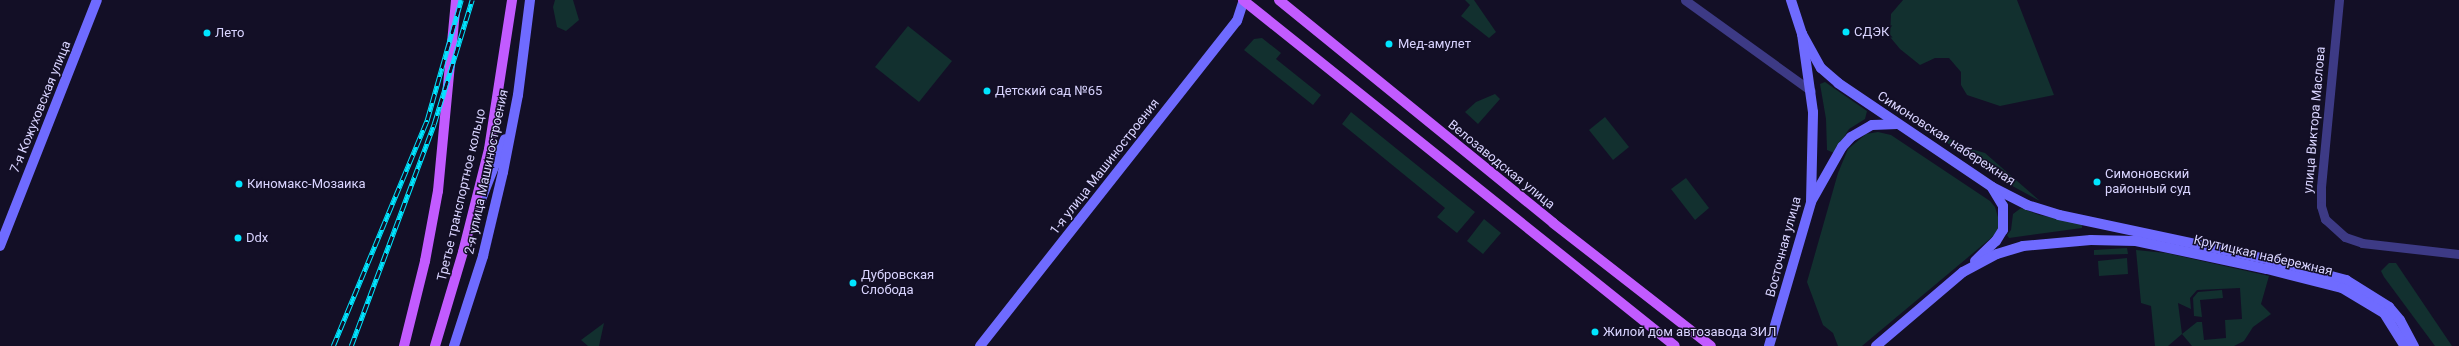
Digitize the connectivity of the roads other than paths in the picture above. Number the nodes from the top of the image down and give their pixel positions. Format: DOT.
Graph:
graph roads {
  1 [pos="98,0"];
  2 [pos="456,0"];
  3 [pos="512,0"];
  4 [pos="530,0"];
  5 [pos="1244,0"];
  6 [pos="1279,0"];
  7 [pos="1685,0"];
  8 [pos="1791,0"];
  9 [pos="2339,0"];
  10 [pos="1802,34"];
  11 [pos="1820,68"];
  12 [pos="1811,91"];
  13 [pos="515,114"];
  14 [pos="1897,124"];
  15 [pos="1992,187"];
  16 [pos="1811,202"];
  17 [pos="470,228"];
  18 [pos="2137,232"];
  19 [pos="0,246"];
  20 [pos="2459,254"];
  21 [pos="1963,272"];
  22 [pos="404,346"];
  23 [pos="434,346"];
  24 [pos="454,346"];
  25 [pos="980,346"];
  26 [pos="1674,346"];
  27 [pos="1711,346"];
  28 [pos="1769,346"];
  29 [pos="1876,346"];
  30 [pos="2404,346"];
  31 [pos="2414,346"];
  1 -- 19 [label="main road, 7-я Кожуховская улица"];
  2 -- 22 [label="main road, Третье транспортное кольцо"];
  3 -- 17 [label="main road, Третье транспортное кольцо"];
  4 -- 13 [label="main road, 2-я улица Машиностроения"];
  5 -- 25 [label="main road, 1-я улица Машиностроения"];
  5 -- 26 [label="main road"];
  6 -- 27 [label="main road, Велозаводская улица"];
  7 -- 12 [label="street"];
  8 -- 10 [label="main road, Восточная улица"];
  9 -- 20 [label="street, улица Виктора Маслова"];
  10 -- 11 [label="main road, Восточная улица"];
  10 -- 12 [label="main road, Восточная улица"];
  11 -- 14 [label="main road, Симоновская набережная"];
  12 -- 16 [label="main road, Восточная улица"];
  13 -- 17 [label="main road"];
  13 -- 24 [label="main road, 2-я улица Машиностроения"];
  14 -- 15 [label="main road, Симоновская набережная"];
  14 -- 16 [label="main road"];
  15 -- 18 [label="main road, Симоновская набережная"];
  15 -- 21 [label="main road"];
  16 -- 28 [label="main road, Восточная улица"];
  17 -- 23 [label="main road, Третье транспортное кольцо"];
  18 -- 31 [label="main road, Крутицкая набережная"];
  21 -- 29 [label="main road"];
  21 -- 30 [label="main road, Крутицкая набережная"];
}
